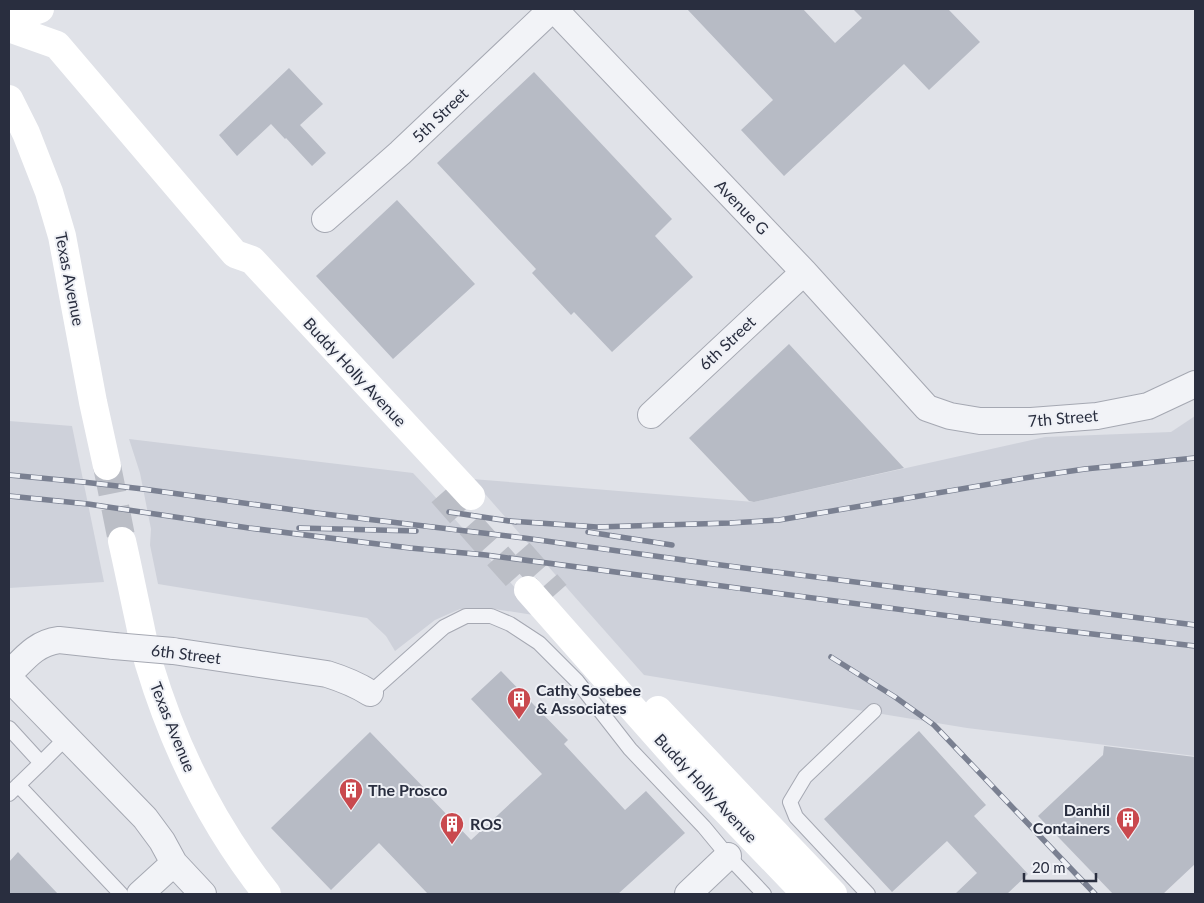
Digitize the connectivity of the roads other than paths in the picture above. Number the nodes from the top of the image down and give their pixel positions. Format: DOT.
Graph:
graph roads {
  1 [pos="40,9"];
  2 [pos="553,9"];
  3 [pos="9,20"];
  4 [pos="9,28"];
  5 [pos="9,99"];
  6 [pos="325,219"];
  7 [pos="235,254"];
  8 [pos="804,272"];
  9 [pos="1195,384"];
  10 [pos="927,408"];
  11 [pos="651,415"];
  12 [pos="106,466"];
  13 [pos="442,493"];
  14 [pos="471,496"];
  15 [pos="122,541"];
  16 [pos="528,590"];
  17 [pos="556,594"];
  18 [pos="9,674"];
  19 [pos="9,678"];
  20 [pos="370,693"];
  21 [pos="874,711"];
  22 [pos="9,728"];
  23 [pos="66,737"];
  24 [pos="42,763"];
  25 [pos="13,790"];
  26 [pos="728,856"];
  27 [pos="174,863"];
  28 [pos="121,894"];
  29 [pos="140,894"];
  30 [pos="203,894"];
  31 [pos="267,894"];
  32 [pos="688,894"];
  33 [pos="764,894"];
  34 [pos="806,894"];
  35 [pos="833,894"];
  36 [pos="868,894"];
  1 -- 3 [label="main road"];
  2 -- 6 [label="street, 5th Street"];
  2 -- 8 [label="street, Avenue G"];
  4 -- 7 [label="main road, Buddy Holly Avenue"];
  5 -- 12 [label="main road, Texas Avenue"];
  7 -- 13 [label="main road, Buddy Holly Avenue"];
  7 -- 14 [label="main road, Buddy Holly Avenue"];
  8 -- 10 [label="street, Avenue G"];
  8 -- 11 [label="street, 6th Street"];
  9 -- 10 [label="street, 7th Street"];
  15 -- 31 [label="main road, Texas Avenue"];
  16 -- 34 [label="main road, Buddy Holly Avenue"];
  17 -- 35 [label="main road, Buddy Holly Avenue"];
  18 -- 20 [label="street, 6th Street, bridge"];
  19 -- 23 [label="street"];
  20 -- 26 [label="lane"];
  21 -- 36 [label="lane"];
  22 -- 24 [label="lane"];
  23 -- 24 [label="lane"];
  23 -- 27 [label="street"];
  24 -- 25 [label="lane"];
  25 -- 28 [label="lane"];
  26 -- 32 [label="street"];
  26 -- 33 [label="lane"];
  27 -- 29 [label="street"];
  27 -- 30 [label="street"];
}
